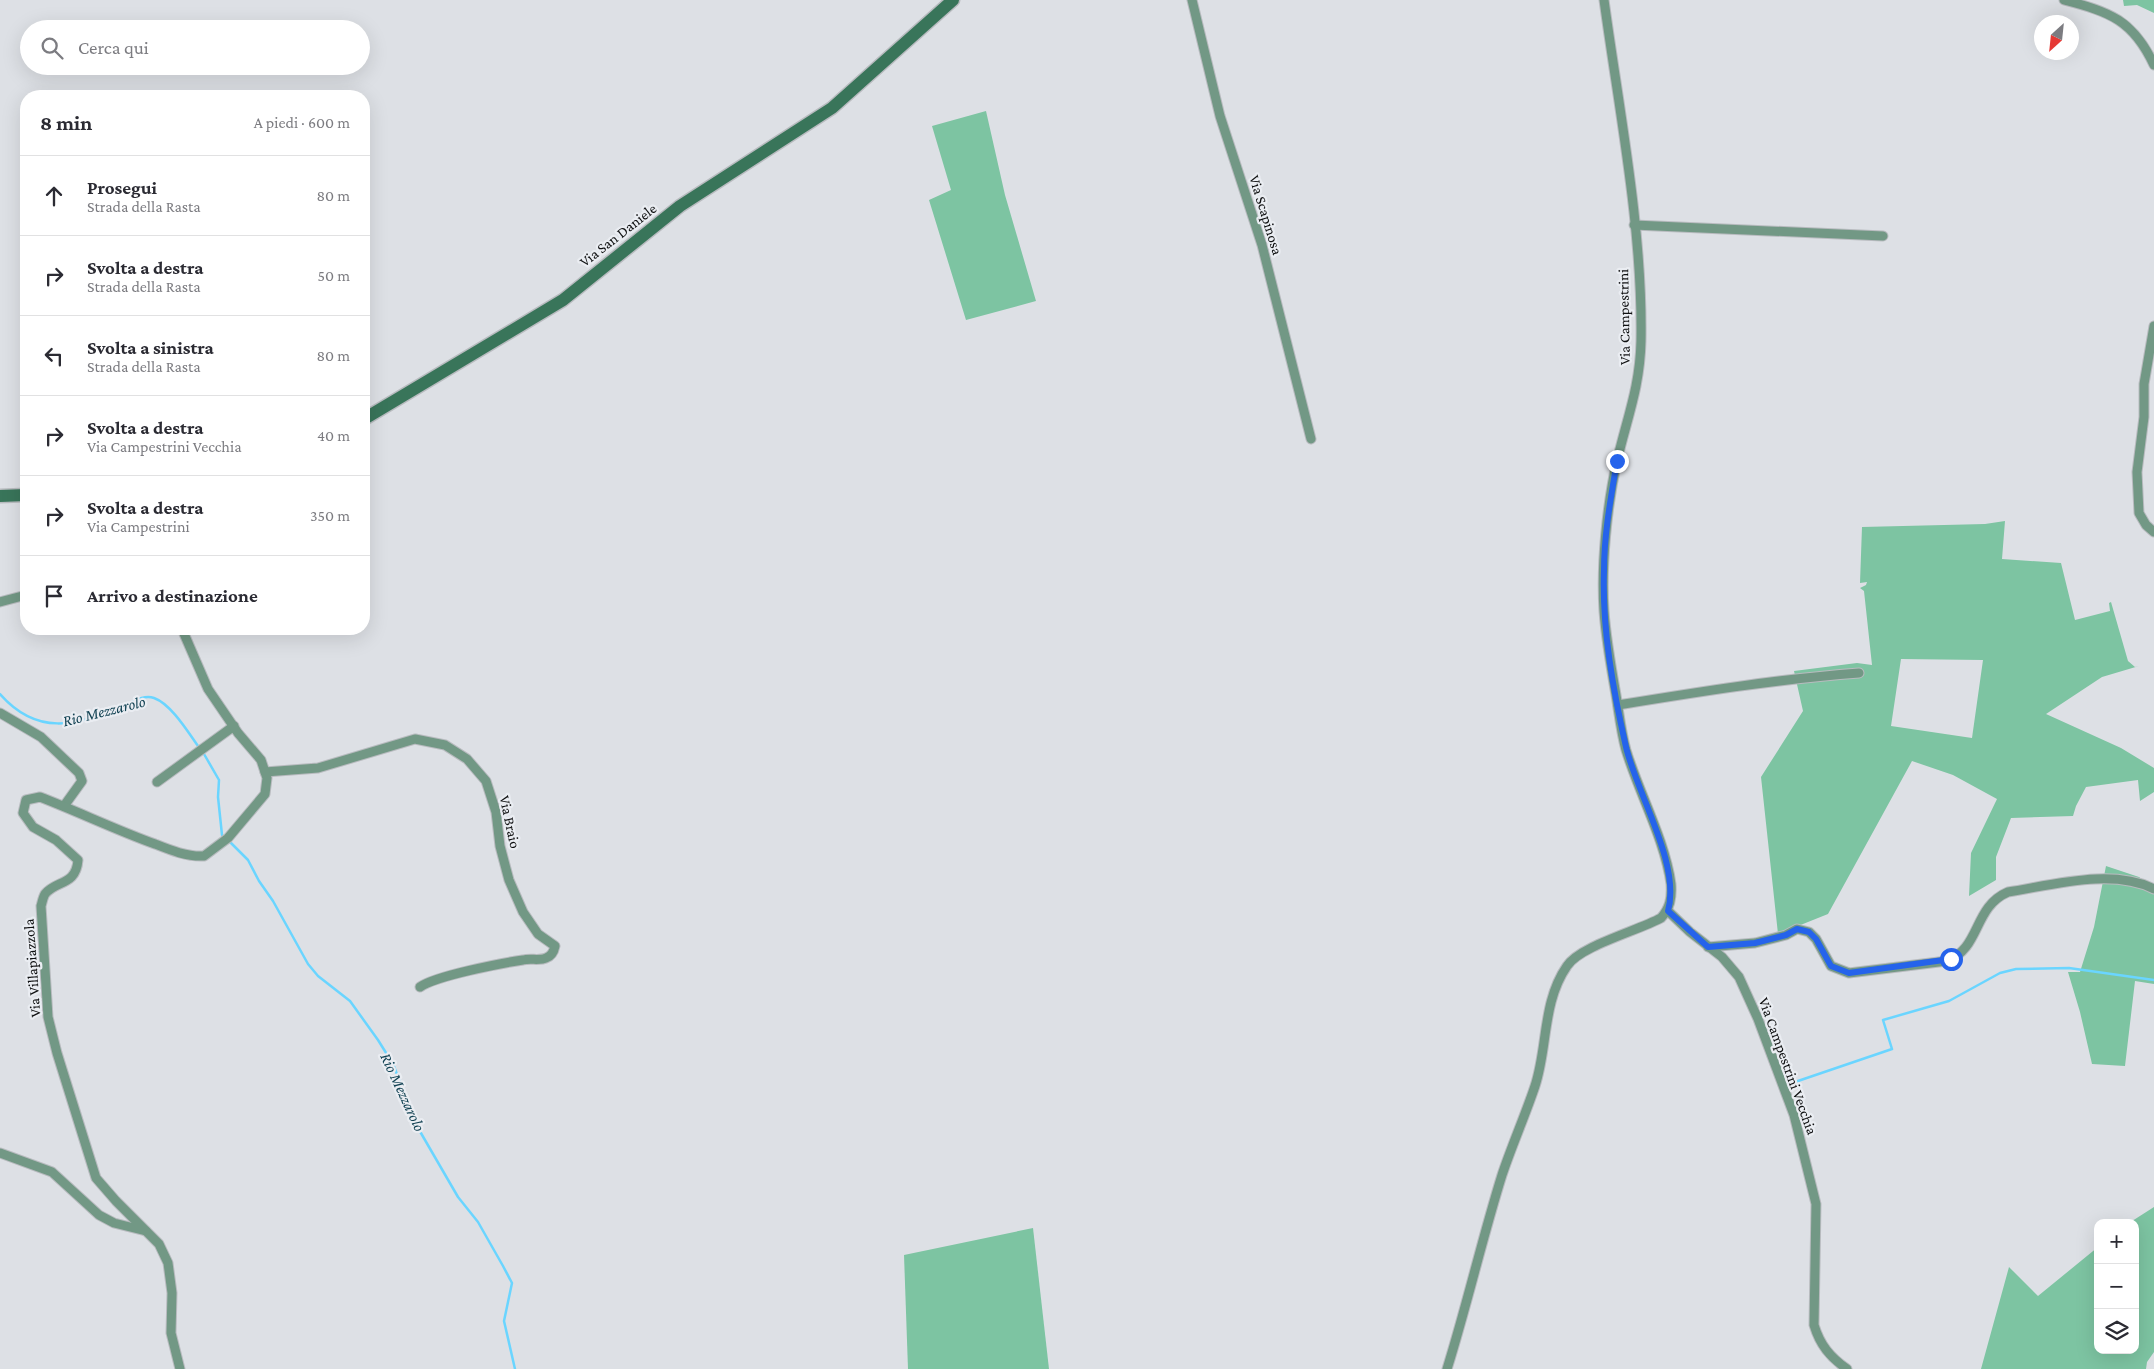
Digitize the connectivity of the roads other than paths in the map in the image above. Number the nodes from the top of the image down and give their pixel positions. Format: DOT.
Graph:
graph roads {
  1 [pos="952,0"];
  2 [pos="1192,0"];
  3 [pos="1604,0"];
  4 [pos="2064,0"];
  5 [pos="2154,65"];
  6 [pos="1634,225"];
  7 [pos="1883,236"];
  8 [pos="2154,326"];
  9 [pos="370,415"];
  10 [pos="1311,439"];
  11 [pos="20,495"];
  12 [pos="0,496"];
  13 [pos="2154,532"];
  14 [pos="20,597"];
  15 [pos="0,602"];
  16 [pos="185,635"];
  17 [pos="1860,673"];
  18 [pos="1618,705"];
  19 [pos="0,714"];
  20 [pos="234,726"];
  21 [pos="265,772"];
  22 [pos="157,782"];
  23 [pos="64,806"];
  24 [pos="2154,889"];
  25 [pos="1668,911"];
  26 [pos="1708,947"];
  27 [pos="420,987"];
  28 [pos="0,1153"];
  29 [pos="147,1231"];
  30 [pos="180,1369"];
  31 [pos="1447,1369"];
  32 [pos="1847,1369"];
  1 -- 9 [label="street, Via San Daniele"];
  2 -- 10 [label="street, Via Scapinosa"];
  3 -- 6 [label="street, Via Campestrini"];
  4 -- 5 [label="street"];
  6 -- 7 [label="street"];
  6 -- 18 [label="street, Via Campestrini"];
  8 -- 13 [label="street"];
  11 -- 12 [label="street"];
  14 -- 15 [label="street"];
  16 -- 20 [label="street"];
  17 -- 18 [label="street"];
  18 -- 25 [label="street, Via Campestrini"];
  19 -- 23 [label="street"];
  20 -- 21 [label="street"];
  20 -- 22 [label="street"];
  21 -- 23 [label="street, Via Villapiazzola"];
  21 -- 27 [label="street, Via Braio"];
  23 -- 29 [label="street, Via Villapiazzola"];
  24 -- 26 [label="street"];
  25 -- 26 [label="street, Via Campestrini Vecchia"];
  25 -- 31 [label="street"];
  26 -- 32 [label="street, Via Campestrini Vecchia"];
  28 -- 29 [label="street"];
  29 -- 30 [label="street, Via Villapiazzola"];
}
